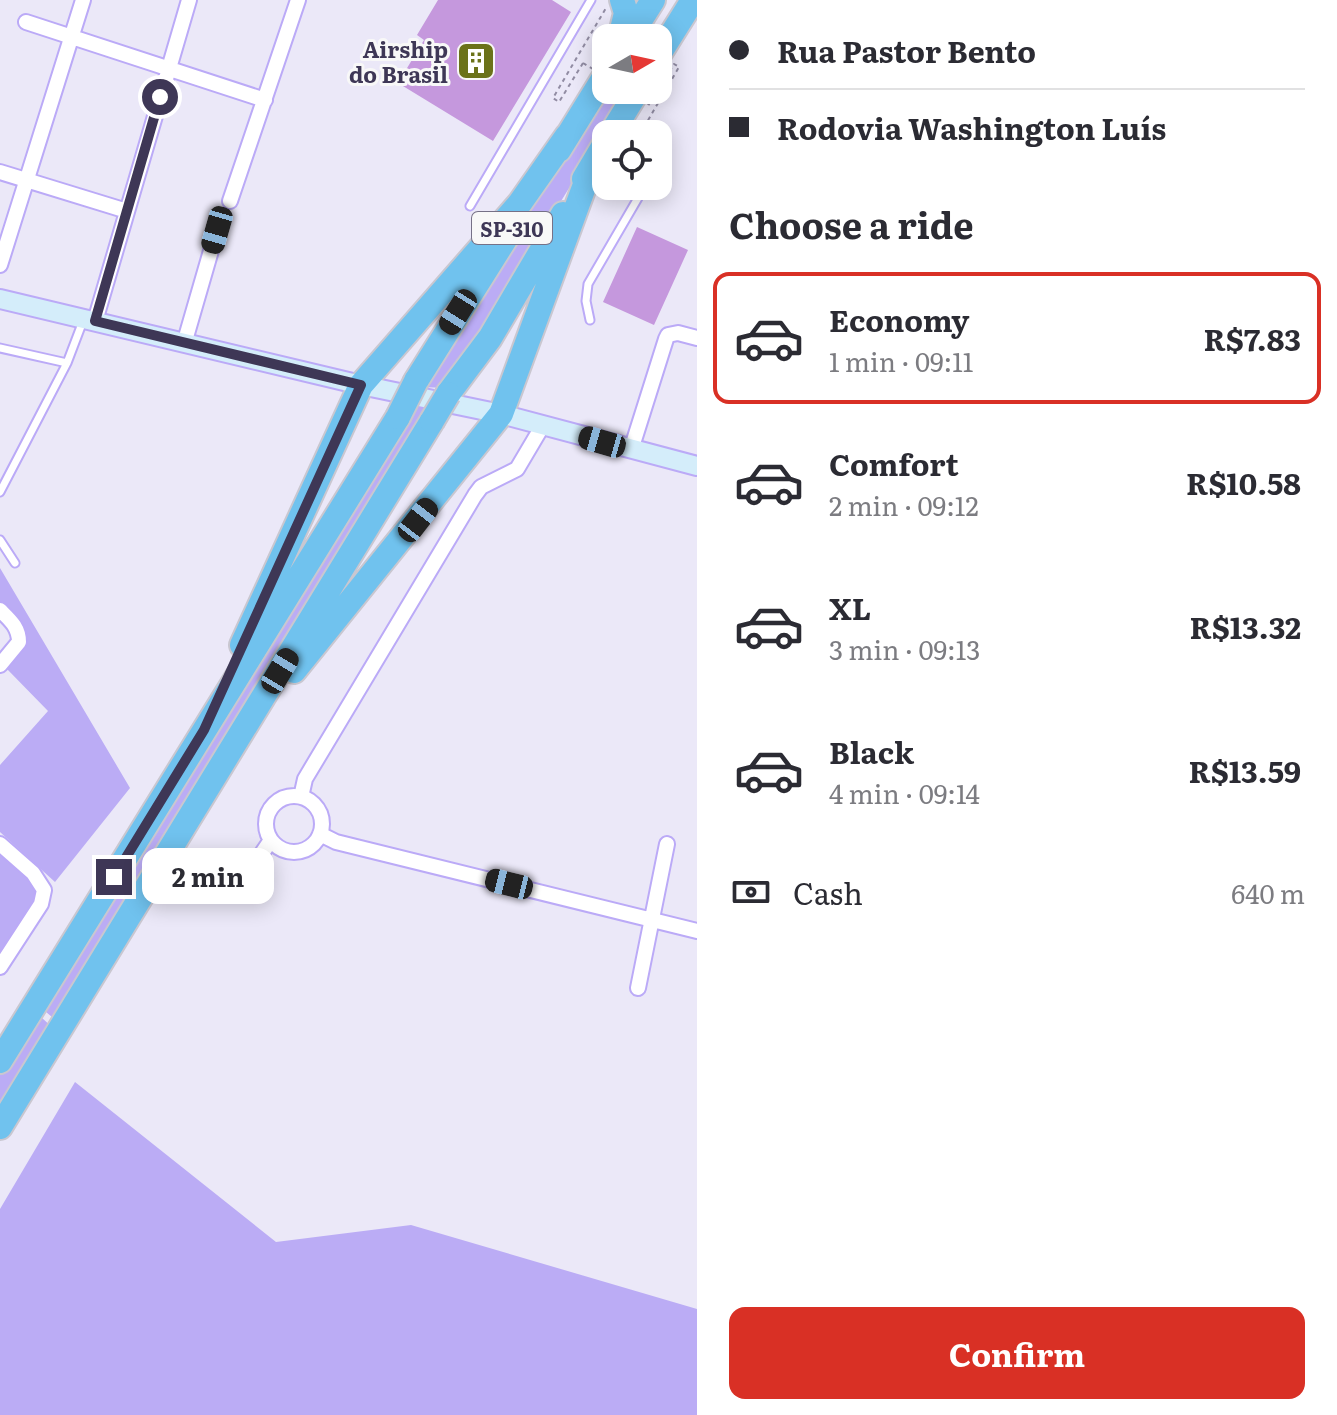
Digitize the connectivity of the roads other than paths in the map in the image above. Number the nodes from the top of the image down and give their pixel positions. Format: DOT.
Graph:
graph roads {
  1 [pos="83,0"];
  2 [pos="189,0"];
  3 [pos="298,0"];
  4 [pos="591,0"];
  5 [pos="622,0"];
  6 [pos="653,0"];
  7 [pos="693,0"];
  8 [pos="26,22"];
  9 [pos="623,24"];
  10 [pos="638,24"];
  11 [pos="672,34"];
  12 [pos="73,37"];
  13 [pos="169,68"];
  14 [pos="592,89"];
  15 [pos="265,100"];
  16 [pos="567,136"];
  17 [pos="0,172"];
  18 [pos="28,181"];
  19 [pos="592,184"];
  20 [pos="592,190"];
  21 [pos="637,200"];
  22 [pos="230,201"];
  23 [pos="470,206"];
  24 [pos="127,211"];
  25 [pos="217,230"];
  26 [pos="0,265"];
  27 [pos="0,299"];
  28 [pos="89,320"];
  29 [pos="590,320"];
  30 [pos="697,338"];
  31 [pos="184,344"];
  32 [pos="0,348"];
  33 [pos="67,363"];
  34 [pos="361,385"];
  35 [pos="501,414"];
  36 [pos="543,425"];
  37 [pos="631,450"];
  38 [pos="697,466"];
  39 [pos="0,492"];
  40 [pos="0,540"];
  41 [pos="15,563"];
  42 [pos="0,610"];
  43 [pos="0,665"];
  44 [pos="251,721"];
  45 [pos="204,730"];
  46 [pos="301,797"];
  47 [pos="320,834"];
  48 [pos="271,840"];
  49 [pos="0,844"];
  50 [pos="667,844"];
  51 [pos="237,890"];
  52 [pos="653,920"];
  53 [pos="697,931"];
  54 [pos="0,967"];
  55 [pos="638,988"];
  56 [pos="0,1061"];
  57 [pos="0,1127"];
  1 -- 12 [label="street"];
  2 -- 13 [label="street"];
  3 -- 15 [label="street"];
  4 -- 23 [label="lane"];
  5 -- 9 [label="highway"];
  6 -- 10 [label="highway"];
  7 -- 11 [label="highway"];
  8 -- 12 [label="street"];
  12 -- 13 [label="street"];
  12 -- 18 [label="street"];
  13 -- 15 [label="street"];
  13 -- 24 [label="street"];
  14 -- 16 [label="highway, SP-310"];
  15 -- 22 [label="street"];
  16 -- 34 [label="highway"];
  16 -- 45 [label="highway, SP-310, bridge"];
  17 -- 18 [label="street"];
  18 -- 24 [label="street"];
  18 -- 26 [label="street"];
  19 -- 44 [label="highway, SP-310, bridge"];
  20 -- 35 [label="highway"];
  21 -- 29 [label="lane"];
  24 -- 28 [label="street"];
  25 -- 31 [label="street"];
  27 -- 28 [label="main road"];
  28 -- 31 [label="main road"];
  28 -- 33 [label="lane"];
  30 -- 37 [label="street"];
  31 -- 34 [label="main road"];
  32 -- 33 [label="lane"];
  33 -- 39 [label="lane"];
  34 -- 35 [label="main road"];
  34 -- 45 [label="highway"];
  35 -- 36 [label="main road"];
  35 -- 44 [label="highway"];
  36 -- 37 [label="main road"];
  36 -- 46 [label="street"];
  37 -- 38 [label="main road"];
  40 -- 41 [label="lane"];
  42 -- 43 [label="street"];
  44 -- 57 [label="highway, SP-310"];
  45 -- 56 [label="highway, SP-310"];
  46 -- 47 [label="street"];
  46 -- 48 [label="street"];
  47 -- 48 [label="street"];
  47 -- 52 [label="street"];
  48 -- 51 [label="street"];
  49 -- 54 [label="street"];
  50 -- 52 [label="street"];
  52 -- 53 [label="street"];
  52 -- 55 [label="street"];
}
